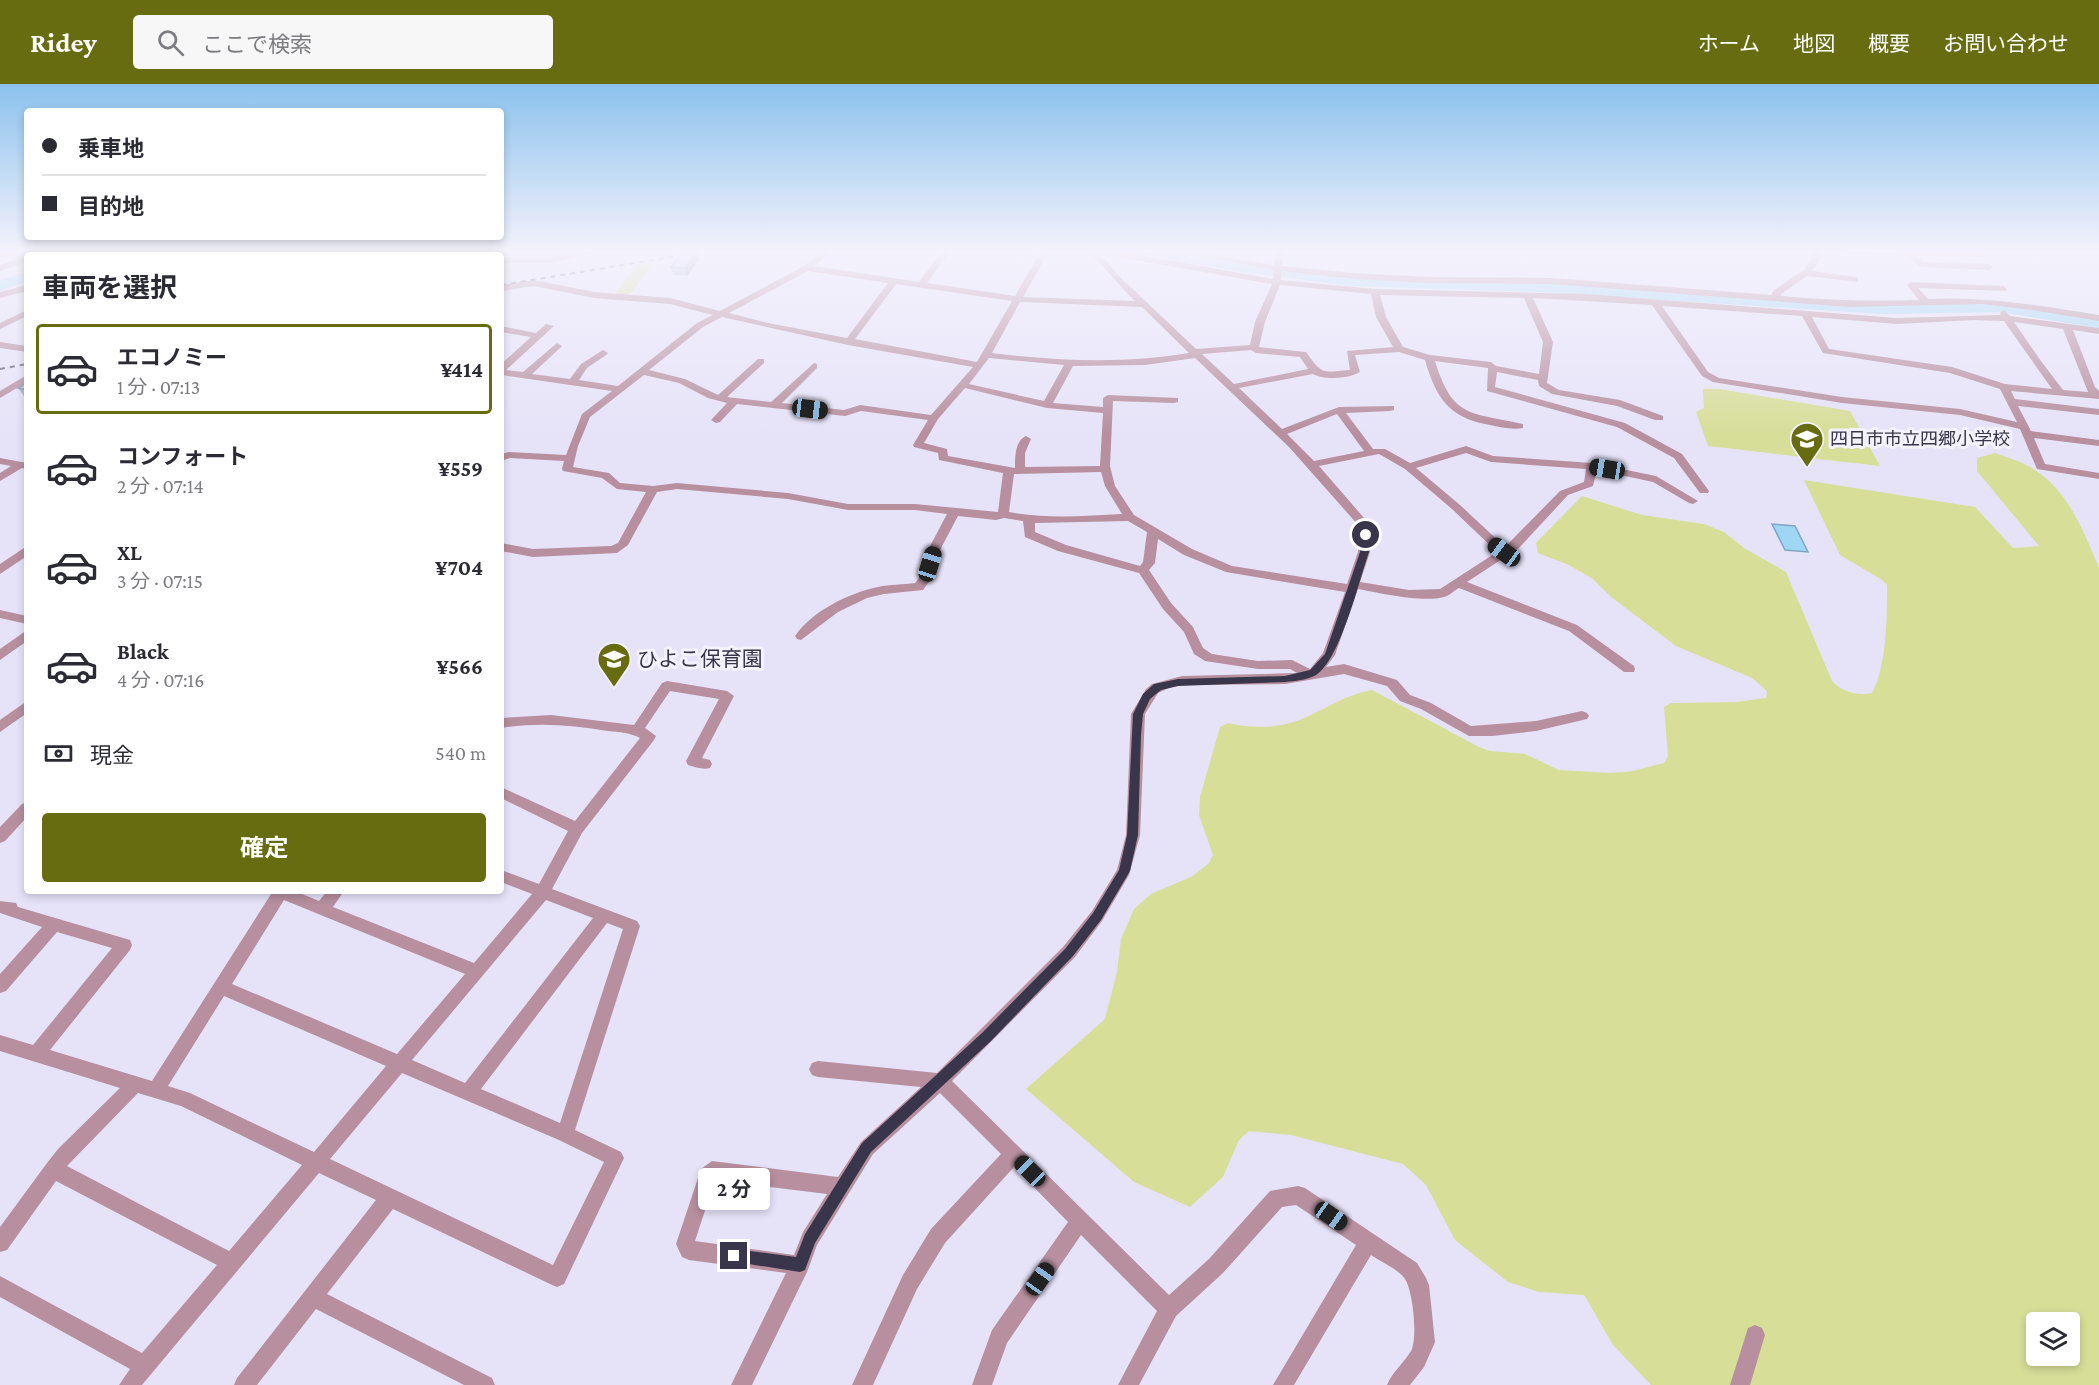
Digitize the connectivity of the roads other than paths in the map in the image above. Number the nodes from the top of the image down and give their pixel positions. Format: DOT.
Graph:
graph roads {
  1 [pos="713,312"];
  2 [pos="871,312"];
  3 [pos="1010,312"];
  4 [pos="1153,312"];
  5 [pos="1264,312"];
  6 [pos="1380,312"];
  7 [pos="1534,312"];
  8 [pos="1662,312"];
  9 [pos="1761,312"];
  10 [pos="2004,312"];
  11 [pos="2059,312"];
  12 [pos="719,313"];
  13 [pos="24,314"];
  14 [pos="1806,315"];
  15 [pos="2007,316"];
  16 [pos="2099,318"];
  17 [pos="0,326"];
  18 [pos="549,326"];
  19 [pos="2067,326"];
  20 [pos="504,330"];
  21 [pos="2099,331"];
  22 [pos="538,336"];
  23 [pos="848,342"];
  24 [pos="0,345"];
  25 [pos="557,346"];
  26 [pos="1254,347"];
  27 [pos="24,349"];
  28 [pos="1399,349"];
  29 [pos="603,353"];
  30 [pos="1195,354"];
  31 [pos="986,355"];
  32 [pos="1429,358"];
  33 [pos="761,361"];
  34 [pos="1070,363"];
  35 [pos="980,365"];
  36 [pos="814,366"];
  37 [pos="504,367"];
  38 [pos="1493,368"];
  39 [pos="504,371"];
  40 [pos="641,371"];
  41 [pos="1314,371"];
  42 [pos="524,376"];
  43 [pos="1543,378"];
  44 [pos="24,380"];
  45 [pos="572,383"];
  46 [pos="963,385"];
  47 [pos="1231,387"];
  48 [pos="2004,387"];
  49 [pos="620,389"];
  50 [pos="2060,392"];
  51 [pos="0,395"];
  52 [pos="2098,396"];
  53 [pos="720,399"];
  54 [pos="1174,400"];
  55 [pos="735,401"];
  56 [pos="2012,402"];
  57 [pos="774,405"];
  58 [pos="1047,405"];
  59 [pos="1390,408"];
  60 [pos="1108,410"];
  61 [pos="1339,410"];
  62 [pos="2099,412"];
  63 [pos="934,418"];
  64 [pos="1659,418"];
  65 [pos="716,420"];
  66 [pos="1519,426"];
  67 [pos="2026,431"];
  68 [pos="1281,433"];
  69 [pos="1026,439"];
  70 [pos="2099,443"];
  71 [pos="1371,454"];
  72 [pos="504,458"];
  73 [pos="570,458"];
  74 [pos="0,461"];
  75 [pos="1314,464"];
  76 [pos="24,465"];
  77 [pos="1592,466"];
  78 [pos="1409,467"];
  79 [pos="1105,469"];
  80 [pos="1015,471"];
  81 [pos="2099,476"];
  82 [pos="0,478"];
  83 [pos="653,489"];
  84 [pos="1704,491"];
  85 [pos="1693,501"];
  86 [pos="954,512"];
  87 [pos="1003,514"];
  88 [pos="1130,517"];
  89 [pos="1029,519"];
  90 [pos="1153,531"];
  91 [pos="504,548"];
  92 [pos="24,552"];
  93 [pos="1504,552"];
  94 [pos="0,570"];
  95 [pos="1143,570"];
  96 [pos="1458,583"];
  97 [pos="1353,587"];
  98 [pos="0,614"];
  99 [pos="14,617"];
  100 [pos="24,619"];
  101 [pos="0,627"];
  102 [pos="24,636"];
  103 [pos="801,636"];
  104 [pos="0,656"];
  105 [pos="1629,669"];
  106 [pos="1309,674"];
  107 [pos="24,708"];
  108 [pos="1582,716"];
  109 [pos="504,722"];
  110 [pos="0,727"];
  111 [pos="637,730"];
  112 [pos="705,764"];
  113 [pos="504,793"];
  114 [pos="24,814"];
  115 [pos="578,829"];
  116 [pos="0,837"];
  117 [pos="504,877"];
  118 [pos="543,892"];
  119 [pos="280,894"];
  120 [pos="286,894"];
  121 [pos="334,894"];
  122 [pos="0,907"];
  123 [pos="322,909"];
  124 [pos="604,915"];
  125 [pos="54,924"];
  126 [pos="476,971"];
  127 [pos="0,986"];
  128 [pos="221,987"];
  129 [pos="0,1043"];
  130 [pos="36,1054"];
  131 [pos="400,1062"];
  132 [pos="818,1069"];
  133 [pos="940,1081"];
  134 [pos="135,1084"];
  135 [pos="156,1090"];
  136 [pos="468,1092"];
  137 [pos="565,1134"];
  138 [pos="1013,1154"];
  139 [pos="317,1161"];
  140 [pos="53,1169"];
  141 [pos="842,1187"];
  142 [pos="390,1197"];
  143 [pos="1080,1221"];
  144 [pos="1368,1242"];
  145 [pos="0,1243"];
  146 [pos="231,1262"];
  147 [pos="800,1265"];
  148 [pos="0,1286"];
  149 [pos="313,1297"];
  150 [pos="1169,1309"];
  151 [pos="1755,1335"];
  152 [pos="145,1366"];
  153 [pos="129,1385"];
  154 [pos="244,1385"];
  155 [pos="485,1385"];
  156 [pos="741,1385"];
  157 [pos="862,1385"];
  158 [pos="982,1385"];
  159 [pos="1128,1385"];
  160 [pos="1283,1385"];
  161 [pos="1396,1385"];
  162 [pos="1740,1385"];
  1 -- 12 [label="street"];
  2 -- 23 [label="street"];
  3 -- 31 [label="street"];
  4 -- 30 [label="street"];
  5 -- 26 [label="street"];
  6 -- 28 [label="street"];
  7 -- 43 [label="street"];
  8 -- 67 [label="street"];
  9 -- 14 [label="street"];
  10 -- 15 [label="street"];
  11 -- 16 [label="street"];
  12 -- 23 [label="street"];
  12 -- 40 [label="street"];
  13 -- 17 [label="street"];
  14 -- 15 [label="street"];
  14 -- 48 [label="street"];
  15 -- 19 [label="street"];
  15 -- 50 [label="street"];
  18 -- 22 [label="street"];
  19 -- 21 [label="street"];
  19 -- 52 [label="street"];
  20 -- 22 [label="street"];
  22 -- 37 [label="street"];
  23 -- 35 [label="street"];
  24 -- 27 [label="street"];
  25 -- 42 [label="street"];
  26 -- 30 [label="street"];
  26 -- 41 [label="street"];
  28 -- 32 [label="street"];
  28 -- 41 [label="street"];
  29 -- 45 [label="street"];
  30 -- 34 [label="street"];
  30 -- 47 [label="street"];
  31 -- 34 [label="street"];
  31 -- 35 [label="street"];
  32 -- 38 [label="street"];
  32 -- 66 [label="street"];
  33 -- 53 [label="street"];
  34 -- 58 [label="street"];
  35 -- 46 [label="street"];
  36 -- 57 [label="street"];
  38 -- 43 [label="street"];
  38 -- 84 [label="street"];
  39 -- 42 [label="street"];
  40 -- 49 [label="street"];
  40 -- 53 [label="street"];
  41 -- 47 [label="street"];
  42 -- 45 [label="street"];
  43 -- 64 [label="street"];
  44 -- 51 [label="street"];
  45 -- 49 [label="street"];
  46 -- 58 [label="street"];
  46 -- 63 [label="street"];
  47 -- 68 [label="street"];
  48 -- 50 [label="street"];
  48 -- 56 [label="street"];
  49 -- 73 [label="street"];
  50 -- 52 [label="street"];
  53 -- 55 [label="street"];
  54 -- 60 [label="street"];
  55 -- 57 [label="street"];
  55 -- 65 [label="street"];
  56 -- 62 [label="street"];
  56 -- 67 [label="street"];
  57 -- 63 [label="street"];
  58 -- 60 [label="street"];
  59 -- 61 [label="street"];
  60 -- 79 [label="street"];
  61 -- 68 [label="street"];
  61 -- 71 [label="street"];
  63 -- 80 [label="street"];
  67 -- 70 [label="street"];
  67 -- 81 [label="street"];
  68 -- 75 [label="street"];
  69 -- 80 [label="street"];
  71 -- 75 [label="street"];
  71 -- 78 [label="street"];
  72 -- 73 [label="street"];
  73 -- 83 [label="street"];
  74 -- 76 [label="street"];
  75 -- 97 [label="street"];
  76 -- 82 [label="street"];
  77 -- 78 [label="street"];
  77 -- 85 [label="street"];
  77 -- 93 [label="street"];
  78 -- 93 [label="street"];
  79 -- 80 [label="street"];
  79 -- 88 [label="street"];
  80 -- 87 [label="street"];
  83 -- 86 [label="street"];
  83 -- 91 [label="street"];
  86 -- 87 [label="street"];
  86 -- 103 [label="street"];
  87 -- 89 [label="street"];
  88 -- 89 [label="street"];
  88 -- 90 [label="street"];
  89 -- 95 [label="street"];
  90 -- 95 [label="street"];
  90 -- 97 [label="street"];
  92 -- 94 [label="street"];
  93 -- 96 [label="street"];
  95 -- 106 [label="street"];
  96 -- 97 [label="street"];
  96 -- 105 [label="street"];
  97 -- 106 [label="street"];
  98 -- 99 [label="street"];
  99 -- 100 [label="street"];
  99 -- 101 [label="street"];
  102 -- 104 [label="street"];
  106 -- 108 [label="street"];
  106 -- 133 [label="street"];
  107 -- 110 [label="street"];
  109 -- 111 [label="street"];
  111 -- 112 [label="street"];
  111 -- 115 [label="street"];
  113 -- 115 [label="street"];
  114 -- 116 [label="street"];
  115 -- 118 [label="street"];
  117 -- 118 [label="street"];
  118 -- 124 [label="street"];
  118 -- 126 [label="street"];
  119 -- 128 [label="street"];
  120 -- 123 [label="street"];
  121 -- 123 [label="street"];
  122 -- 125 [label="street"];
  123 -- 126 [label="street"];
  124 -- 136 [label="street"];
  124 -- 137 [label="street"];
  125 -- 127 [label="street"];
  125 -- 130 [label="street"];
  126 -- 131 [label="street"];
  128 -- 131 [label="street"];
  128 -- 135 [label="street"];
  129 -- 130 [label="street"];
  130 -- 134 [label="street"];
  131 -- 136 [label="street"];
  131 -- 139 [label="street"];
  132 -- 133 [label="street"];
  133 -- 138 [label="street"];
  133 -- 141 [label="street"];
  134 -- 135 [label="street"];
  134 -- 140 [label="street"];
  135 -- 139 [label="street"];
  136 -- 137 [label="street"];
  137 -- 142 [label="street"];
  138 -- 143 [label="street"];
  138 -- 157 [label="street"];
  139 -- 142 [label="street"];
  139 -- 146 [label="street"];
  140 -- 145 [label="street"];
  140 -- 146 [label="street"];
  141 -- 147 [label="street"];
  141 -- 147 [label="street"];
  142 -- 149 [label="street"];
  143 -- 150 [label="street"];
  143 -- 158 [label="street"];
  144 -- 150 [label="street"];
  144 -- 160 [label="street"];
  144 -- 161 [label="street"];
  146 -- 152 [label="street"];
  147 -- 156 [label="street"];
  148 -- 152 [label="street"];
  149 -- 154 [label="street"];
  149 -- 155 [label="street"];
  150 -- 159 [label="street"];
  151 -- 162 [label="street"];
  152 -- 153 [label="street"];
}
